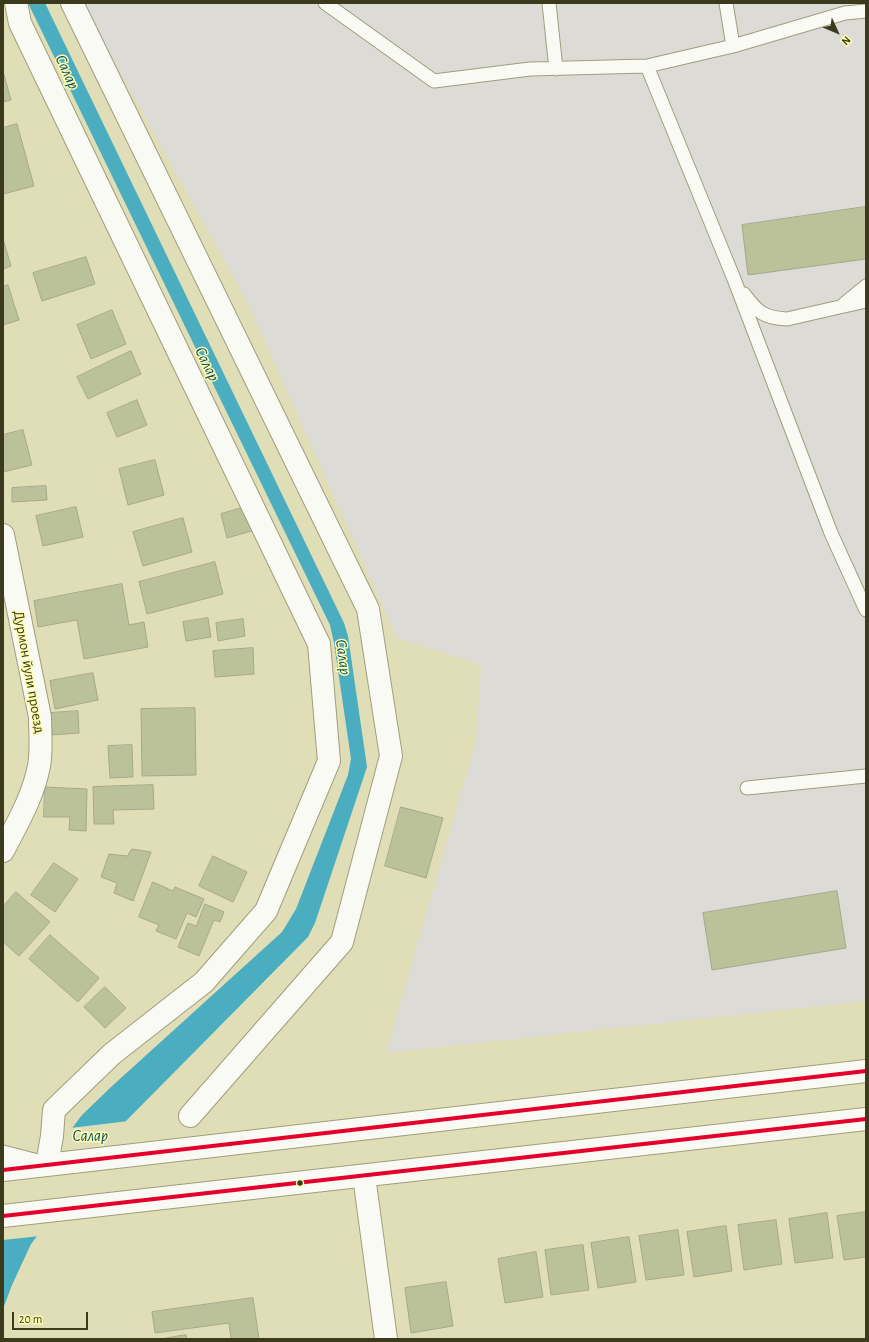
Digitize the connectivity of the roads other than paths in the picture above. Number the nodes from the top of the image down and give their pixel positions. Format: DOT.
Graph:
graph roads {
  1 [pos="16,3"];
  2 [pos="72,3"];
  3 [pos="325,3"];
  4 [pos="549,3"];
  5 [pos="726,3"];
  6 [pos="866,11"];
  7 [pos="733,46"];
  8 [pos="647,66"];
  9 [pos="556,69"];
  10 [pos="734,279"];
  11 [pos="866,286"];
  12 [pos="866,301"];
  13 [pos="842,306"];
  14 [pos="3,535"];
  15 [pos="866,610"];
  16 [pos="866,776"];
  17 [pos="747,788"];
  18 [pos="3,851"];
  19 [pos="866,1071"];
  20 [pos="190,1116"];
  21 [pos="866,1119"];
  22 [pos="3,1152"];
  23 [pos="47,1164"];
  24 [pos="3,1170"];
  25 [pos="364,1176"];
  26 [pos="3,1216"];
  27 [pos="386,1339"];
  1 -- 23 [label="street"];
  2 -- 20 [label="street"];
  3 -- 9 [label="lane"];
  4 -- 9 [label="lane"];
  5 -- 7 [label="lane"];
  6 -- 7 [label="lane"];
  7 -- 8 [label="lane"];
  8 -- 9 [label="lane"];
  8 -- 10 [label="lane"];
  10 -- 13 [label="lane"];
  10 -- 15 [label="lane"];
  11 -- 13 [label="lane"];
  12 -- 13 [label="lane"];
  14 -- 18 [label="street, Дурмон йули проезд"];
  16 -- 17 [label="lane"];
  19 -- 23 [label="street"];
  21 -- 25 [label="street"];
  22 -- 23 [label="lane"];
  23 -- 24 [label="street"];
  25 -- 26 [label="street"];
  25 -- 27 [label="street"];
}
